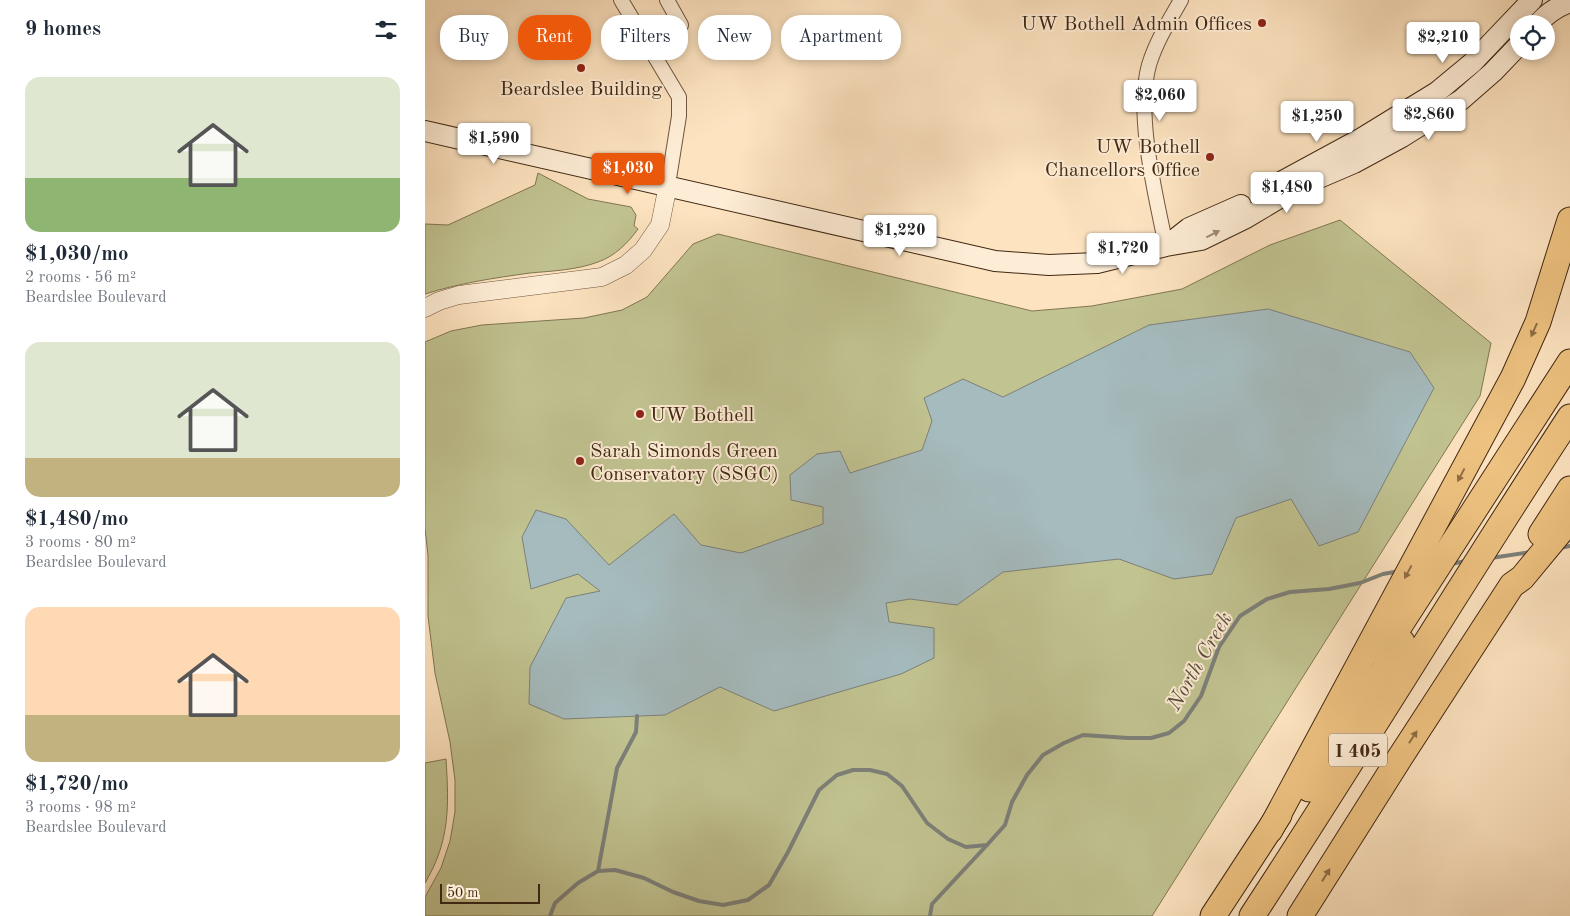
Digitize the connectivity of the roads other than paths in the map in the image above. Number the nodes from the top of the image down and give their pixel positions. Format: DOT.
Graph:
graph roads {
  1 [pos="621,0"];
  2 [pos="667,0"];
  3 [pos="1181,0"];
  4 [pos="1531,0"];
  5 [pos="1570,2"];
  6 [pos="676,15"];
  7 [pos="1546,15"];
  8 [pos="1510,54"];
  9 [pos="425,131"];
  10 [pos="668,185"];
  11 [pos="1570,220"];
  12 [pos="1167,246"];
  13 [pos="425,308"];
  14 [pos="1570,362"];
  15 [pos="1570,379"];
  16 [pos="1570,417"];
  17 [pos="1570,436"];
  18 [pos="1570,489"];
  19 [pos="1559,521"];
  20 [pos="1504,530"];
  21 [pos="1463,536"];
  22 [pos="1468,587"];
  23 [pos="1425,595"];
  24 [pos="1270,830"];
  25 [pos="1213,916"];
  26 [pos="1228,916"];
  27 [pos="1252,916"];
  28 [pos="1264,916"];
  29 [pos="1300,916"];
  1 -- 10 [label="street"];
  2 -- 6 [label="street"];
  3 -- 12 [label="street"];
  4 -- 12 [label="main road"];
  5 -- 7 [label="main road"];
  12 -- 8 [label="main road, one-way"];
  9 -- 10 [label="main road"];
  10 -- 12 [label="main road"];
  10 -- 13 [label="street"];
  11 -- 24 [label="highway, one-way"];
  14 -- 21 [label="highway, I 405"];
  15 -- 21 [label="highway, I 405"];
  16 -- 20 [label="highway, I 405"];
  17 -- 20 [label="highway, I 405"];
  18 -- 19 [label="highway"];
  29 -- 19 [label="highway, one-way"];
  20 -- 22 [label="highway, I 405"];
  21 -- 23 [label="highway, I 405"];
  22 -- 27 [label="highway, I 405"];
  22 -- 28 [label="highway, I 405"];
  23 -- 24 [label="highway, I 405"];
  23 -- 26 [label="highway, I 405"];
  24 -- 25 [label="highway, I 405"];
}
